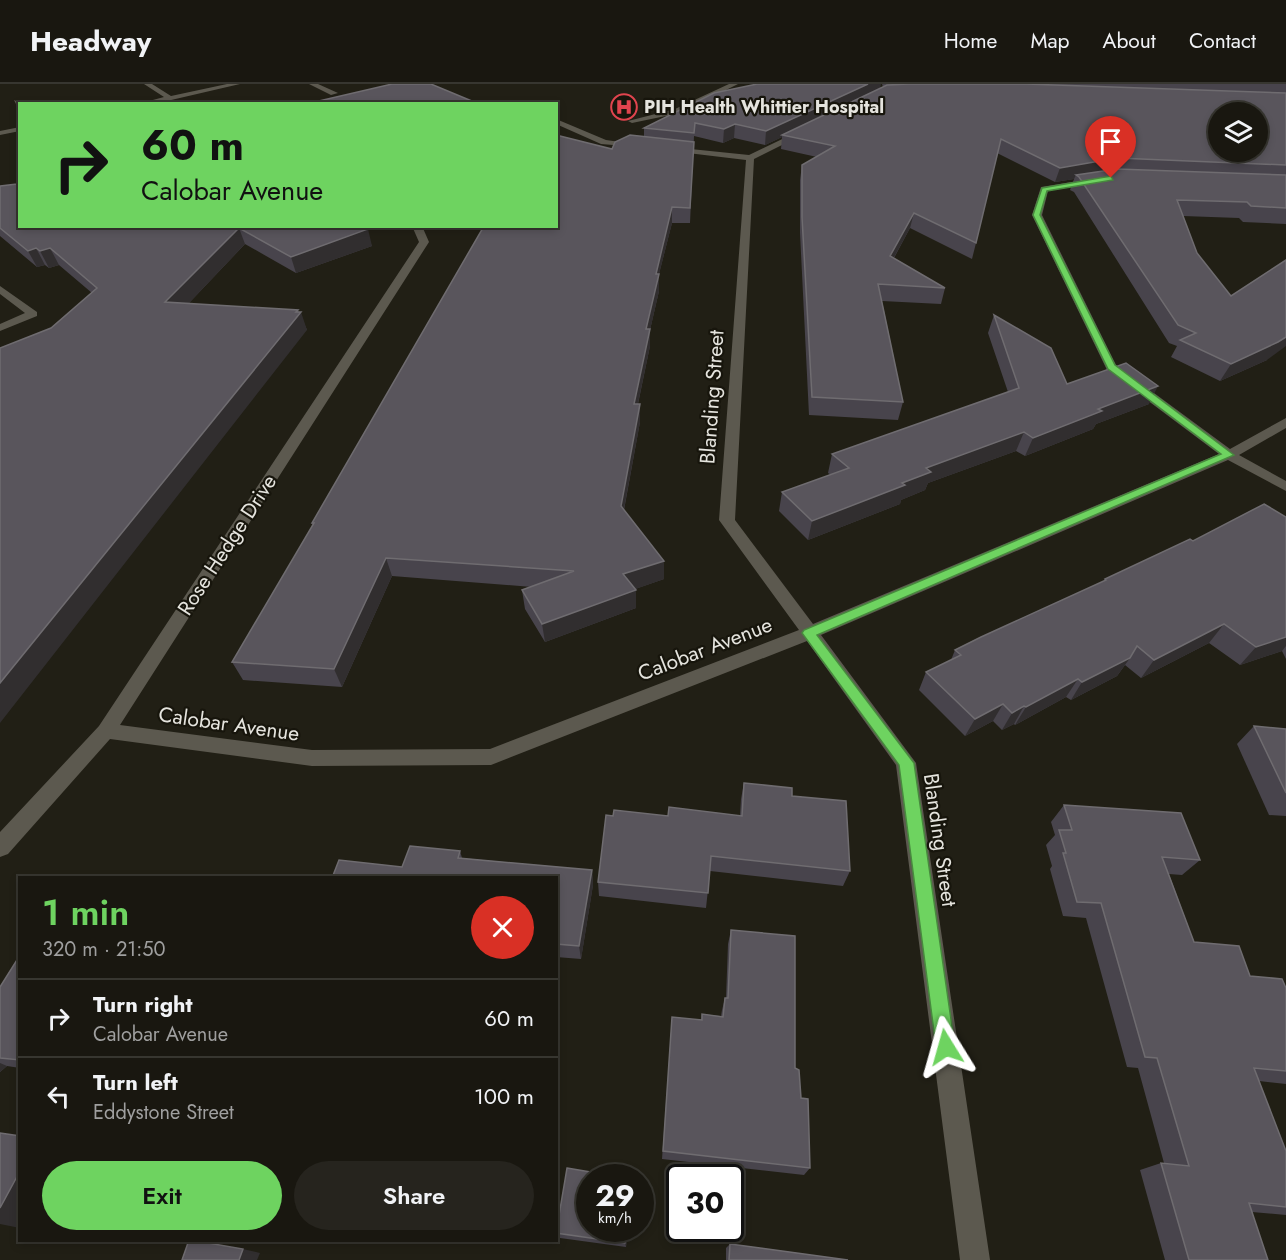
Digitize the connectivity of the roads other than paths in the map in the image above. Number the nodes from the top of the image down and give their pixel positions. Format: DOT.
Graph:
graph roads {
  1 [pos="147,84"];
  2 [pos="237,84"];
  3 [pos="312,84"];
  4 [pos="735,84"];
  5 [pos="334,93"];
  6 [pos="185,94"];
  7 [pos="170,98"];
  8 [pos="151,102"];
  9 [pos="199,102"];
  10 [pos="632,121"];
  11 [pos="558,122"];
  12 [pos="18,129"];
  13 [pos="812,129"];
  14 [pos="0,132"];
  15 [pos="649,147"];
  16 [pos="660,148"];
  17 [pos="750,158"];
  18 [pos="1111,178"];
  19 [pos="418,228"];
  20 [pos="0,289"];
  21 [pos="0,328"];
  22 [pos="1286,422"];
  23 [pos="1229,455"];
  24 [pos="1286,487"];
  25 [pos="808,633"];
  26 [pos="106,731"];
  27 [pos="0,847"];
  28 [pos="975,1260"];
  1 -- 7 [label="street"];
  2 -- 6 [label="street"];
  3 -- 5 [label="street"];
  4 -- 10 [label="street"];
  6 -- 7 [label="street"];
  6 -- 9 [label="street"];
  7 -- 8 [label="street"];
  11 -- 15 [label="street"];
  12 -- 14 [label="street"];
  13 -- 17 [label="street"];
  16 -- 17 [label="street"];
  17 -- 25 [label="street, Blanding Street"];
  18 -- 23 [label="street"];
  19 -- 26 [label="street, Rose Hedge Drive"];
  20 -- 21 [label="street"];
  22 -- 23 [label="street, Calobar Avenue"];
  23 -- 24 [label="street"];
  23 -- 25 [label="street, Calobar Avenue"];
  25 -- 26 [label="street, Calobar Avenue"];
  25 -- 28 [label="street, Blanding Street"];
  26 -- 27 [label="street, Rose Hedge Drive"];
}
